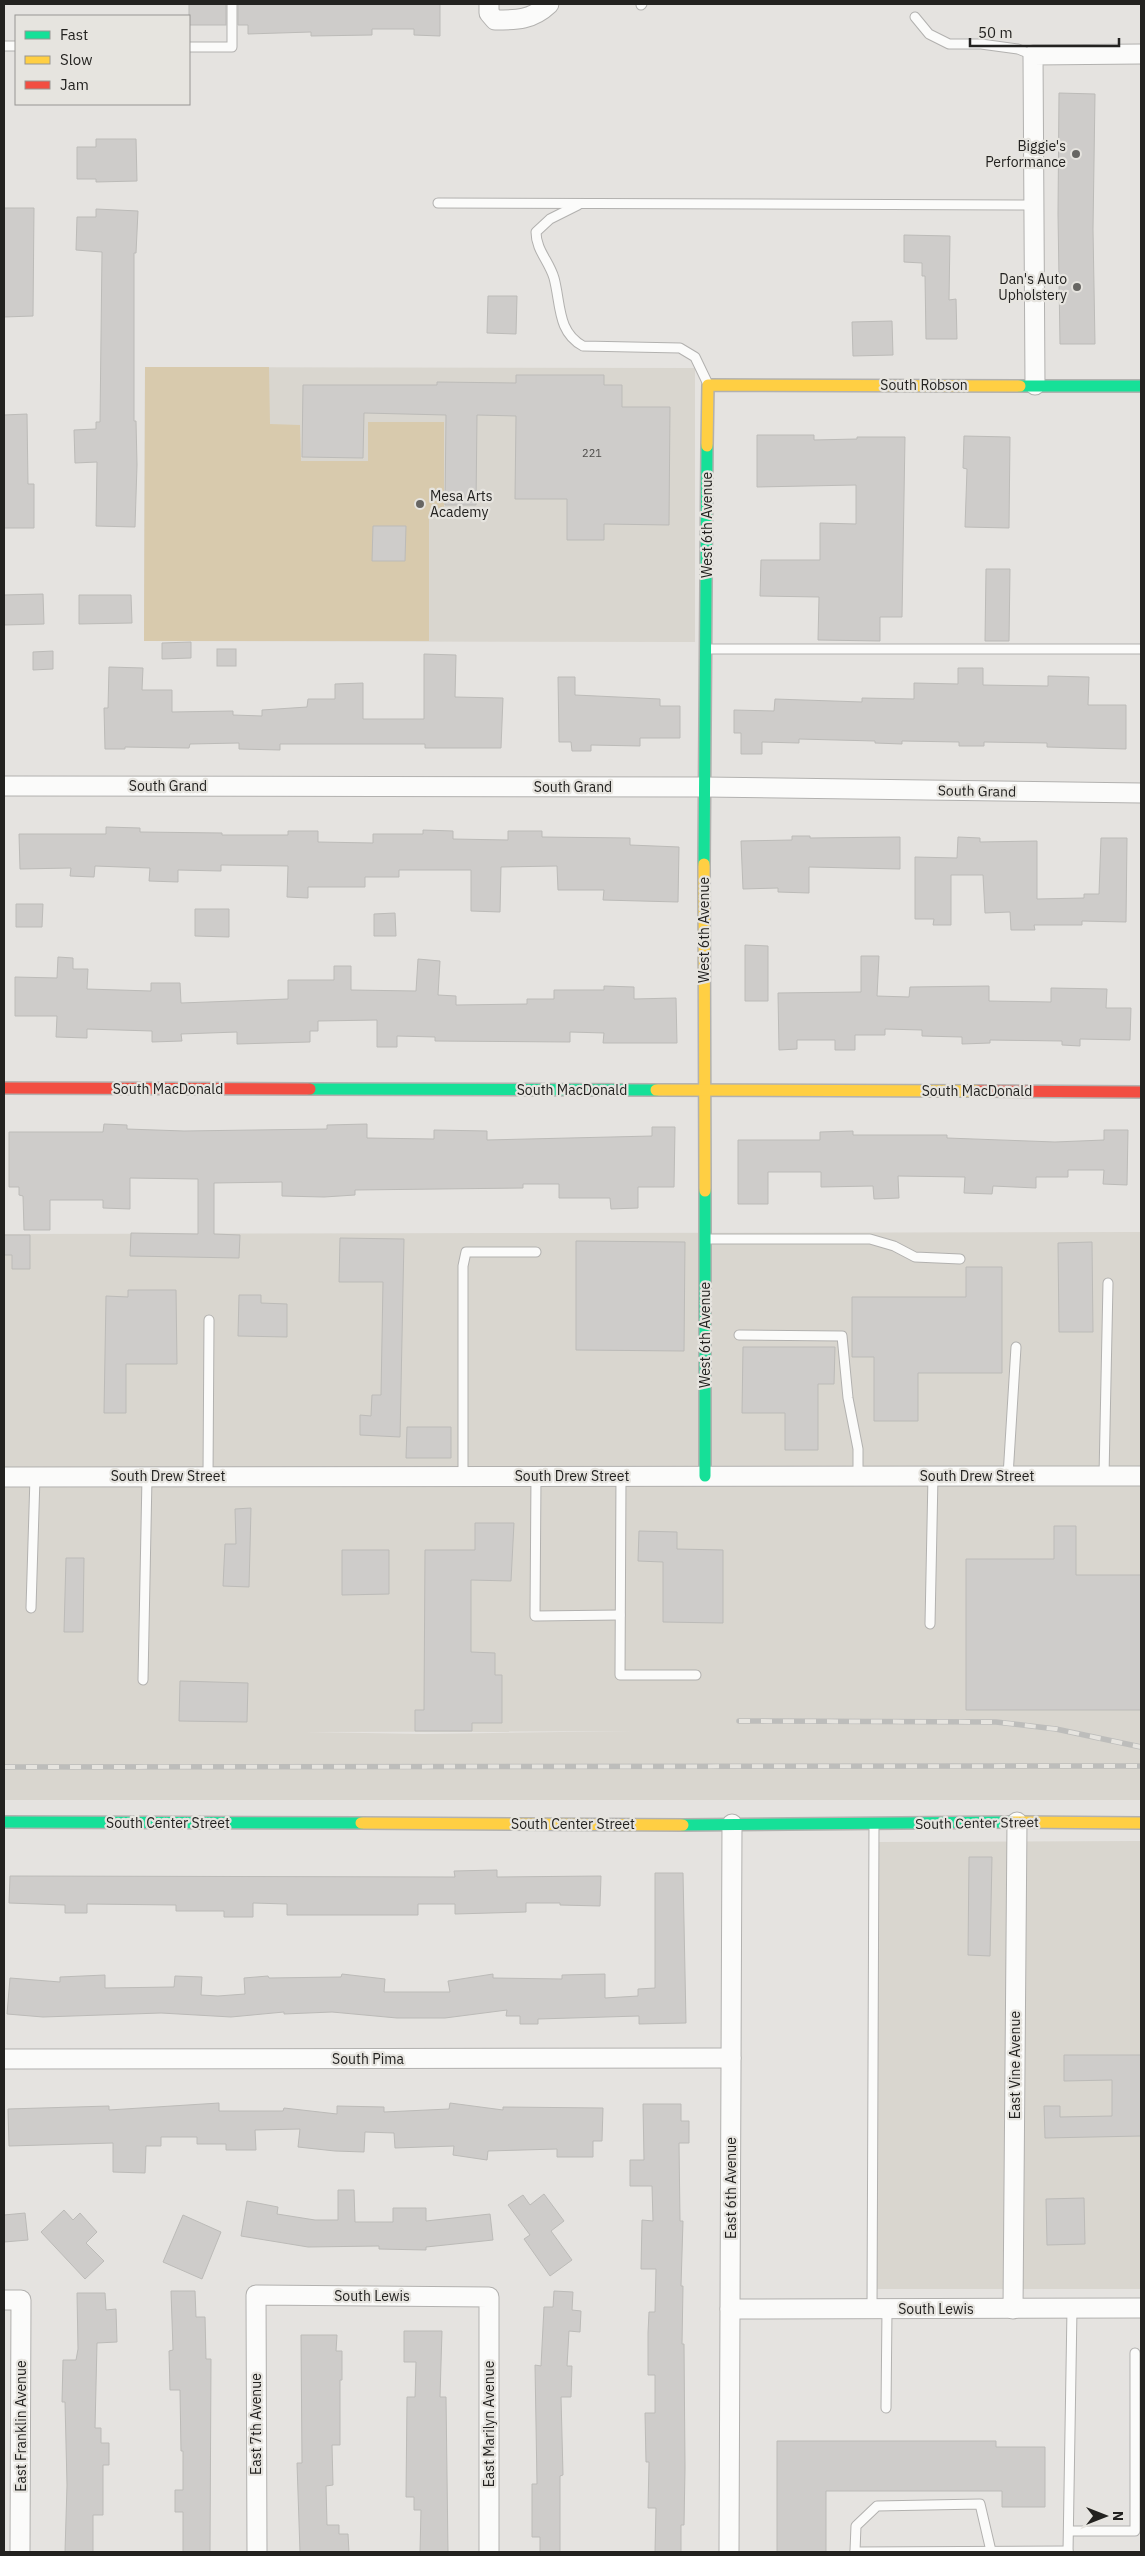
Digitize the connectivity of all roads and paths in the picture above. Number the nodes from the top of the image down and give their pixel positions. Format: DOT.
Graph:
graph roads {
  1 [pos="232,4"];
  2 [pos="489,4"];
  3 [pos="548,4"];
  4 [pos="915,17"];
  5 [pos="190,47"];
  6 [pos="1033,54"];
  7 [pos="1141,54"];
  8 [pos="438,204"];
  9 [pos="580,204"];
  10 [pos="1034,205"];
  11 [pos="708,385"];
  12 [pos="1035,386"];
  13 [pos="1141,386"];
  14 [pos="706,649"];
  15 [pos="1141,649"];
  16 [pos="4,786"];
  17 [pos="704,787"];
  18 [pos="1141,793"];
  19 [pos="4,1088"];
  20 [pos="704,1091"];
  21 [pos="1141,1092"];
  22 [pos="704,1238"];
  23 [pos="536,1252"];
  24 [pos="960,1260"];
  25 [pos="1108,1283"];
  26 [pos="209,1320"];
  27 [pos="739,1335"];
  28 [pos="1016,1347"];
  29 [pos="147,1476"];
  30 [pos="208,1476"];
  31 [pos="463,1476"];
  32 [pos="536,1476"];
  33 [pos="621,1476"];
  34 [pos="705,1476"];
  35 [pos="858,1476"];
  36 [pos="933,1476"];
  37 [pos="1008,1476"];
  38 [pos="1104,1476"];
  39 [pos="1141,1476"];
  40 [pos="4,1477"];
  41 [pos="35,1477"];
  42 [pos="31,1608"];
  43 [pos="620,1615"];
  44 [pos="930,1624"];
  45 [pos="696,1675"];
  46 [pos="143,1680"];
  47 [pos="4,1822"];
  48 [pos="1017,1822"];
  49 [pos="1141,1823"];
  50 [pos="732,1824"];
  51 [pos="874,1824"];
  52 [pos="731,2058"];
  53 [pos="4,2059"];
  54 [pos="256,2295"];
  55 [pos="489,2297"];
  56 [pos="13,2300"];
  57 [pos="1141,2308"];
  58 [pos="730,2309"];
  59 [pos="1013,2309"];
  60 [pos="1072,2309"];
  61 [pos="879,2310"];
  62 [pos="1135,2353"];
  63 [pos="886,2408"];
  64 [pos="1069,2531"];
  65 [pos="991,2551"];
  66 [pos="20,2552"];
  67 [pos="257,2552"];
  68 [pos="489,2552"];
  69 [pos="729,2552"];
  70 [pos="855,2552"];
  71 [pos="1068,2552"];
  1 -- 5 [label="lane"];
  2 -- 3 [label="street"];
  4 -- 6 [label="lane"];
  6 -- 7 [label="street"];
  6 -- 10 [label="street"];
  8 -- 9 [label="lane"];
  9 -- 10 [label="lane"];
  9 -- 11 [label="lane"];
  10 -- 12 [label="street"];
  11 -- 12 [label="street, South Robson"];
  11 -- 14 [label="street, West 6th Avenue"];
  12 -- 13 [label="street, South Robson"];
  14 -- 15 [label="lane"];
  14 -- 17 [label="street, West 6th Avenue"];
  16 -- 17 [label="street, South Grand"];
  17 -- 18 [label="street, South Grand"];
  17 -- 20 [label="street, West 6th Avenue"];
  19 -- 20 [label="street, South MacDonald"];
  20 -- 21 [label="street, South MacDonald"];
  20 -- 22 [label="street, West 6th Avenue"];
  22 -- 24 [label="lane"];
  22 -- 34 [label="street, West 6th Avenue"];
  23 -- 31 [label="lane"];
  25 -- 38 [label="lane"];
  26 -- 30 [label="lane"];
  27 -- 35 [label="lane"];
  28 -- 37 [label="lane"];
  29 -- 30 [label="street, South Drew Street"];
  29 -- 41 [label="street, South Drew Street"];
  29 -- 46 [label="lane"];
  30 -- 31 [label="street, South Drew Street"];
  31 -- 32 [label="street, South Drew Street"];
  32 -- 33 [label="street, South Drew Street"];
  32 -- 43 [label="lane"];
  33 -- 34 [label="street, South Drew Street"];
  33 -- 43 [label="lane"];
  34 -- 35 [label="street, South Drew Street"];
  35 -- 36 [label="street, South Drew Street"];
  36 -- 37 [label="street, South Drew Street"];
  36 -- 44 [label="lane"];
  37 -- 38 [label="street, South Drew Street"];
  38 -- 39 [label="street, South Drew Street"];
  40 -- 41 [label="street, South Drew Street"];
  41 -- 42 [label="lane"];
  43 -- 45 [label="lane"];
  47 -- 50 [label="street, South Center Street"];
  48 -- 49 [label="street, South Center Street"];
  48 -- 51 [label="street, South Center Street"];
  48 -- 59 [label="street, East Vine Avenue"];
  50 -- 51 [label="street, South Center Street"];
  50 -- 52 [label="street, East 6th Avenue"];
  51 -- 61 [label="lane"];
  52 -- 53 [label="street, South Pima"];
  52 -- 58 [label="street, East 6th Avenue"];
  54 -- 55 [label="street, South Lewis"];
  54 -- 67 [label="street, East 7th Avenue"];
  55 -- 68 [label="street, East Marilyn Avenue"];
  56 -- 66 [label="street, East Franklin Avenue"];
  57 -- 60 [label="street, South Lewis"];
  58 -- 61 [label="street, South Lewis"];
  58 -- 69 [label="street, East 6th Avenue"];
  59 -- 60 [label="street, South Lewis"];
  59 -- 61 [label="street, South Lewis"];
  60 -- 64 [label="lane"];
  61 -- 63 [label="lane"];
  62 -- 64 [label="lane"];
  64 -- 71 [label="lane"];
  65 -- 70 [label="lane"];
  65 -- 70 [label="lane"];
  65 -- 71 [label="lane"];
}
